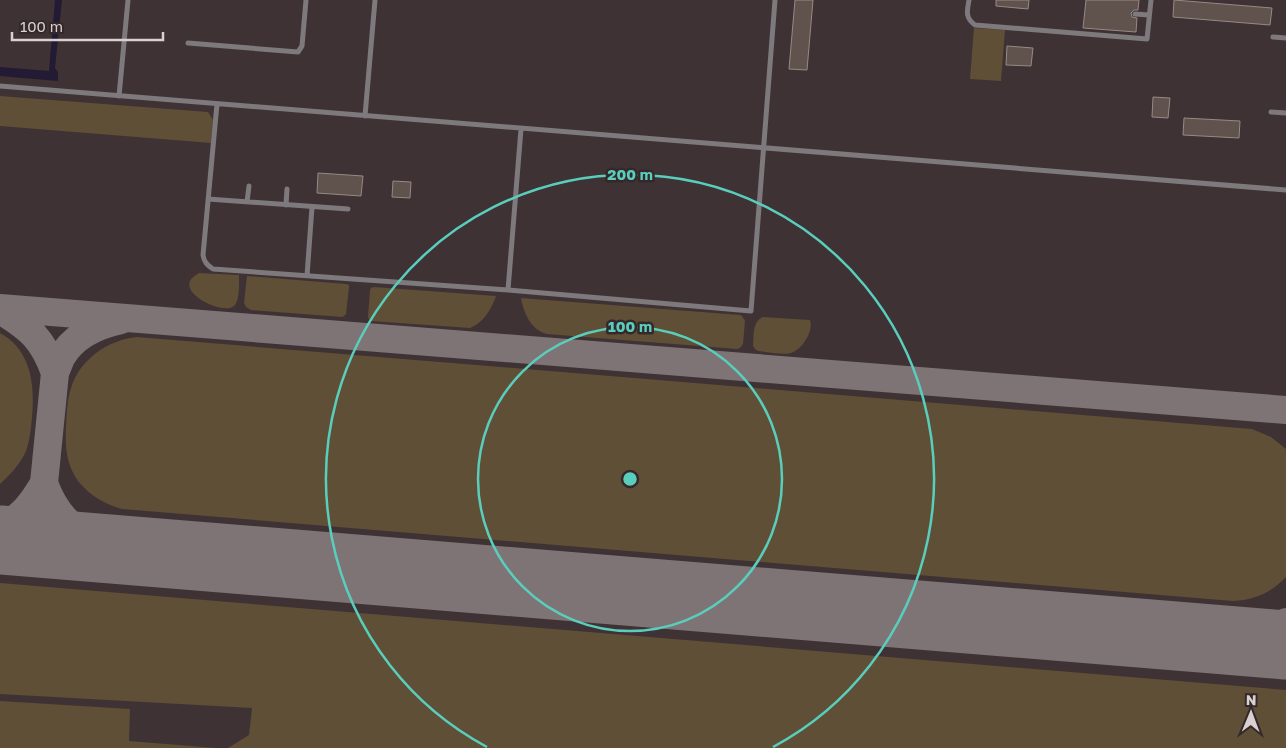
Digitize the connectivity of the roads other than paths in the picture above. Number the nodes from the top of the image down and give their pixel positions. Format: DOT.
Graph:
graph roads {
  1 [pos="128,0"];
  2 [pos="306,0"];
  3 [pos="375,0"];
  4 [pos="775,0"];
  5 [pos="969,0"];
  6 [pos="1151,0"];
  7 [pos="1136,14"];
  8 [pos="1149,15"];
  9 [pos="1273,37"];
  10 [pos="1286,38"];
  11 [pos="188,43"];
  12 [pos="0,86"];
  13 [pos="119,96"];
  14 [pos="217,104"];
  15 [pos="1271,112"];
  16 [pos="1286,113"];
  17 [pos="365,116"];
  18 [pos="521,128"];
  19 [pos="764,147"];
  20 [pos="249,186"];
  21 [pos="287,189"];
  22 [pos="1286,190"];
  23 [pos="208,199"];
  24 [pos="247,202"];
  25 [pos="286,205"];
  26 [pos="312,207"];
  27 [pos="348,209"];
  28 [pos="307,276"];
  29 [pos="508,290"];
  1 -- 13 [label="lane"];
  2 -- 11 [label="lane"];
  3 -- 17 [label="lane"];
  4 -- 19 [label="lane"];
  5 -- 8 [label="lane"];
  6 -- 8 [label="lane"];
  7 -- 8 [label="lane"];
  9 -- 10 [label="lane"];
  12 -- 13 [label="lane"];
  13 -- 14 [label="lane"];
  14 -- 17 [label="lane"];
  14 -- 23 [label="lane"];
  15 -- 16 [label="lane"];
  17 -- 18 [label="lane"];
  18 -- 19 [label="lane"];
  18 -- 29 [label="lane"];
  19 -- 22 [label="lane"];
  19 -- 29 [label="lane"];
  20 -- 24 [label="lane"];
  21 -- 25 [label="lane"];
  23 -- 24 [label="lane"];
  23 -- 28 [label="lane"];
  24 -- 25 [label="lane"];
  25 -- 26 [label="lane"];
  26 -- 27 [label="lane"];
  26 -- 28 [label="lane"];
  28 -- 29 [label="lane"];
}
